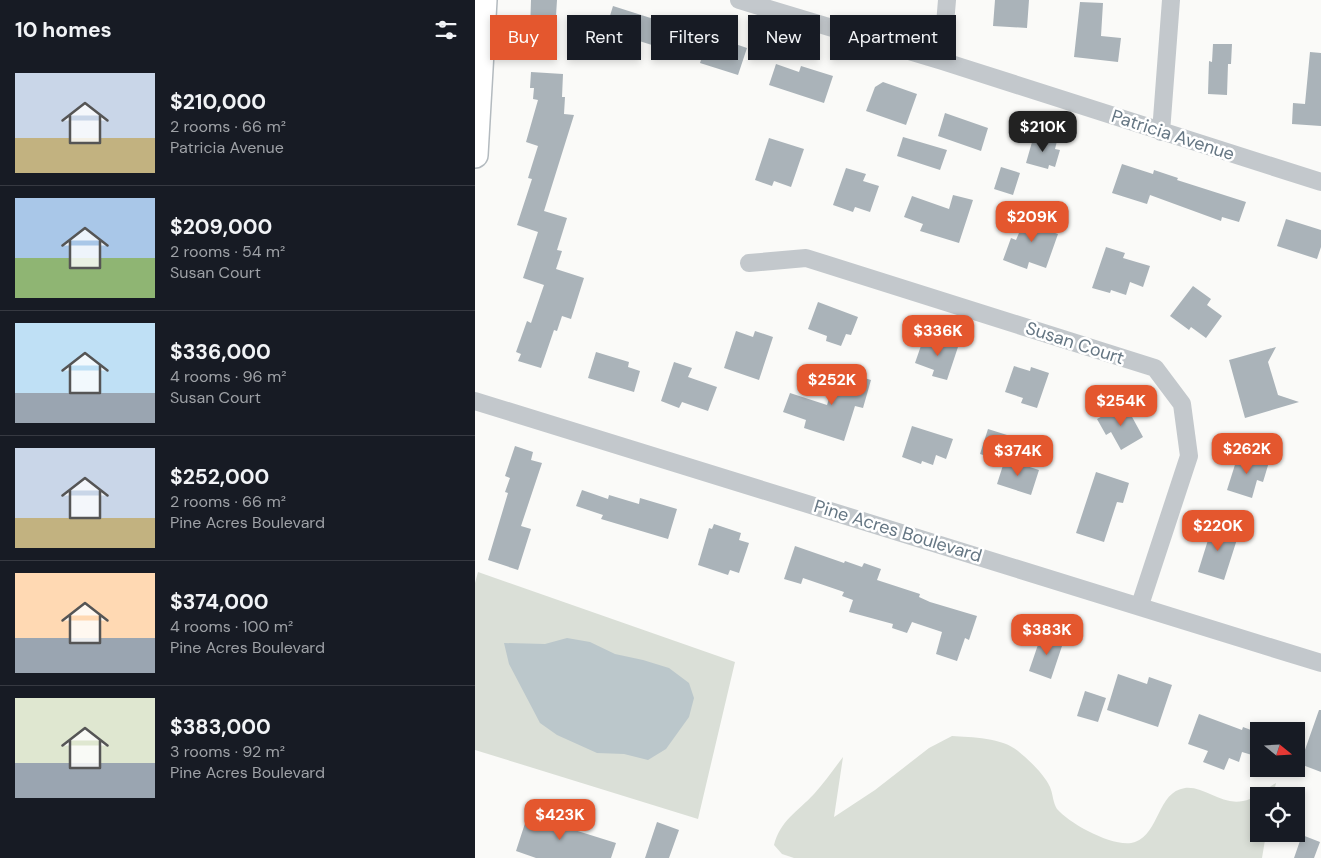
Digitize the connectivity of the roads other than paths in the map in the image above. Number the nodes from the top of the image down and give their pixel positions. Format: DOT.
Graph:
graph roads {
  1 [pos="484,0"];
  2 [pos="739,0"];
  3 [pos="947,0"];
  4 [pos="1171,0"];
  5 [pos="942,61"];
  6 [pos="1161,132"];
  7 [pos="475,155"];
  8 [pos="1321,182"];
  9 [pos="749,263"];
  10 [pos="475,401"];
  11 [pos="1140,606"];
  12 [pos="1321,663"];
  1 -- 7 [label="street"];
  2 -- 5 [label="street, Patricia Avenue"];
  3 -- 5 [label="street"];
  4 -- 6 [label="street"];
  5 -- 6 [label="street, Patricia Avenue"];
  6 -- 8 [label="street, Patricia Avenue"];
  9 -- 11 [label="street, Susan Court"];
  10 -- 11 [label="street, Pine Acres Boulevard"];
  11 -- 12 [label="street, Pine Acres Boulevard"];
}
